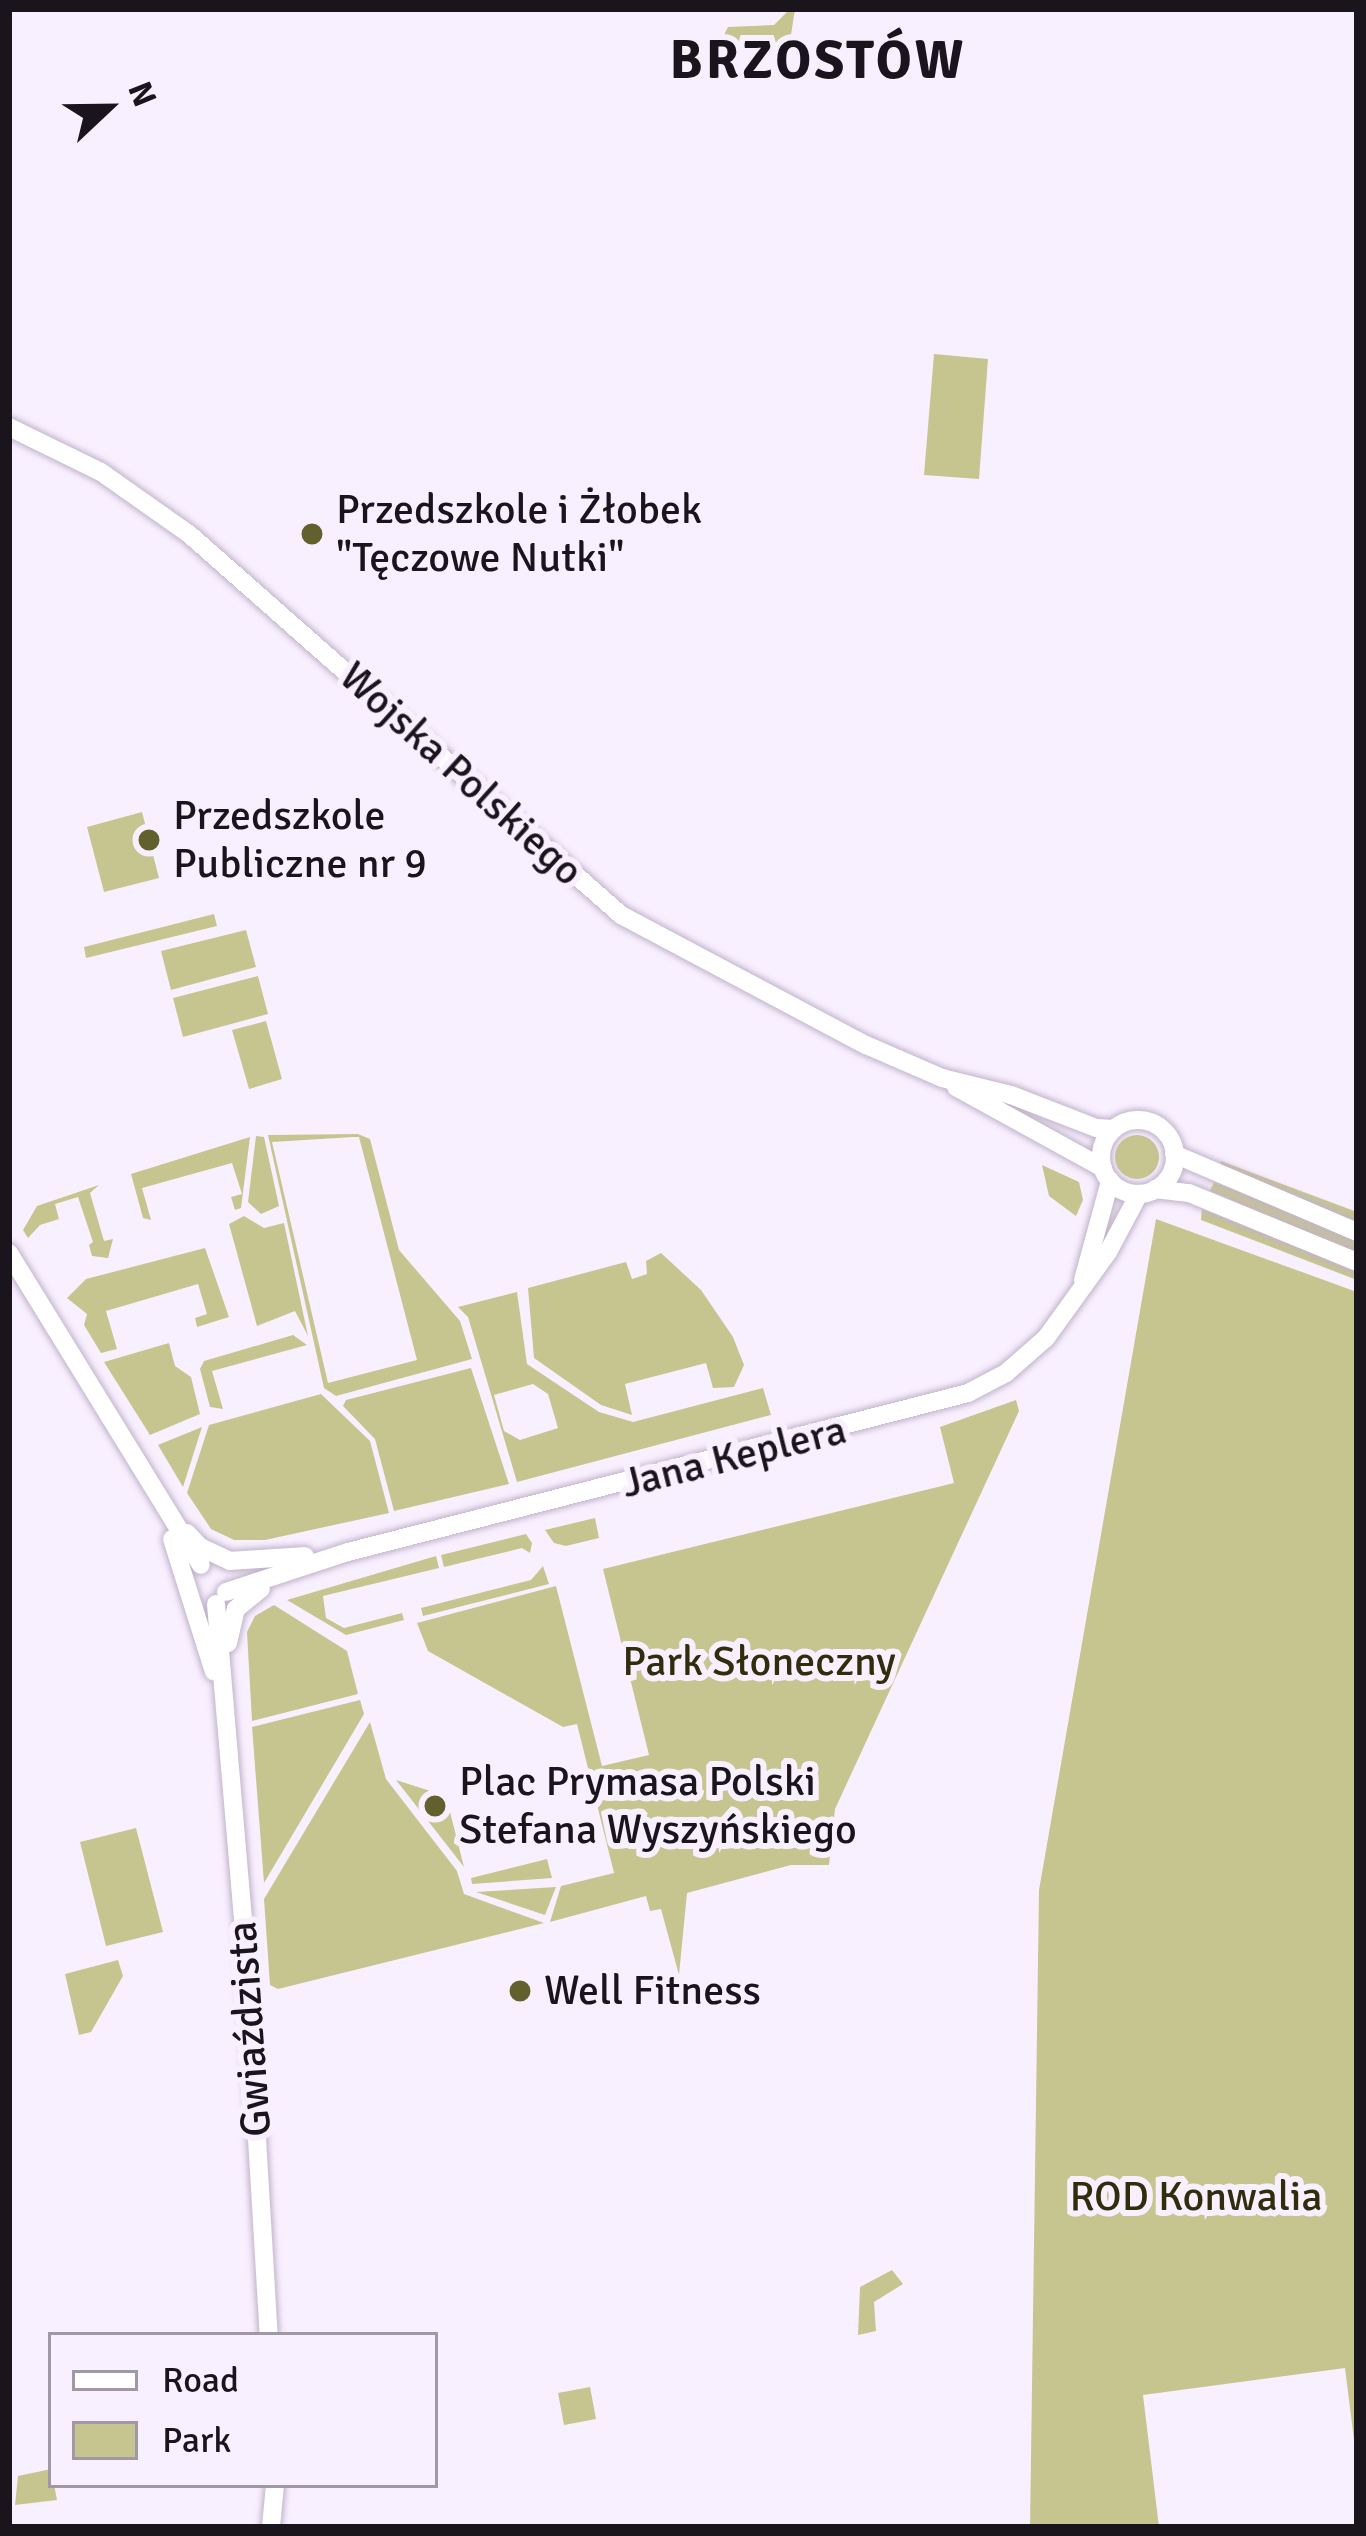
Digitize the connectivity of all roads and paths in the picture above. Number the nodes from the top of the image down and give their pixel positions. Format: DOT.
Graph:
graph roads {
  1 [pos="9,427"];
  2 [pos="942,1078"];
  3 [pos="1114,1129"];
  4 [pos="1174,1154"];
  5 [pos="1106,1175"];
  6 [pos="1147,1192"];
  7 [pos="1357,1232"];
  8 [pos="9,1253"];
  9 [pos="1357,1262"];
  10 [pos="1080,1290"];
  11 [pos="150,1485"];
  12 [pos="166,1510"];
  13 [pos="312,1558"];
  14 [pos="194,1572"];
  15 [pos="222,1590"];
  16 [pos="192,1603"];
  17 [pos="224,1683"];
  18 [pos="225,1724"];
  19 [pos="269,2332"];
  20 [pos="275,2488"];
  21 [pos="271,2527"];
  1 -- 2 [label="street, Wojska Polskiego"];
  2 -- 3 [label="street, Wojska Polskiego"];
  2 -- 5 [label="street, Wojska Polskiego"];
  3 -- 4 [label="street"];
  3 -- 5 [label="street"];
  4 -- 6 [label="street"];
  4 -- 7 [label="street"];
  5 -- 6 [label="street"];
  5 -- 10 [label="street, Jana Keplera"];
  6 -- 9 [label="street"];
  6 -- 10 [label="street, Jana Keplera"];
  8 -- 11 [label="street"];
  10 -- 13 [label="street, Jana Keplera"];
  11 -- 12 [label="street"];
  11 -- 14 [label="street"];
  12 -- 13 [label="street, Jana Keplera"];
  12 -- 14 [label="street"];
  13 -- 15 [label="street, Jana Keplera"];
  13 -- 17 [label="street, Jana Keplera"];
  14 -- 15 [label="street"];
  14 -- 16 [label="street, Gwiaździsta"];
  15 -- 16 [label="street, Jana Keplera"];
  15 -- 17 [label="street, Gwiaździsta"];
  16 -- 18 [label="street, Gwiaździsta"];
  17 -- 18 [label="street, Gwiaździsta"];
  18 -- 19 [label="street, Gwiaździsta"];
  20 -- 21 [label="street"];
}
